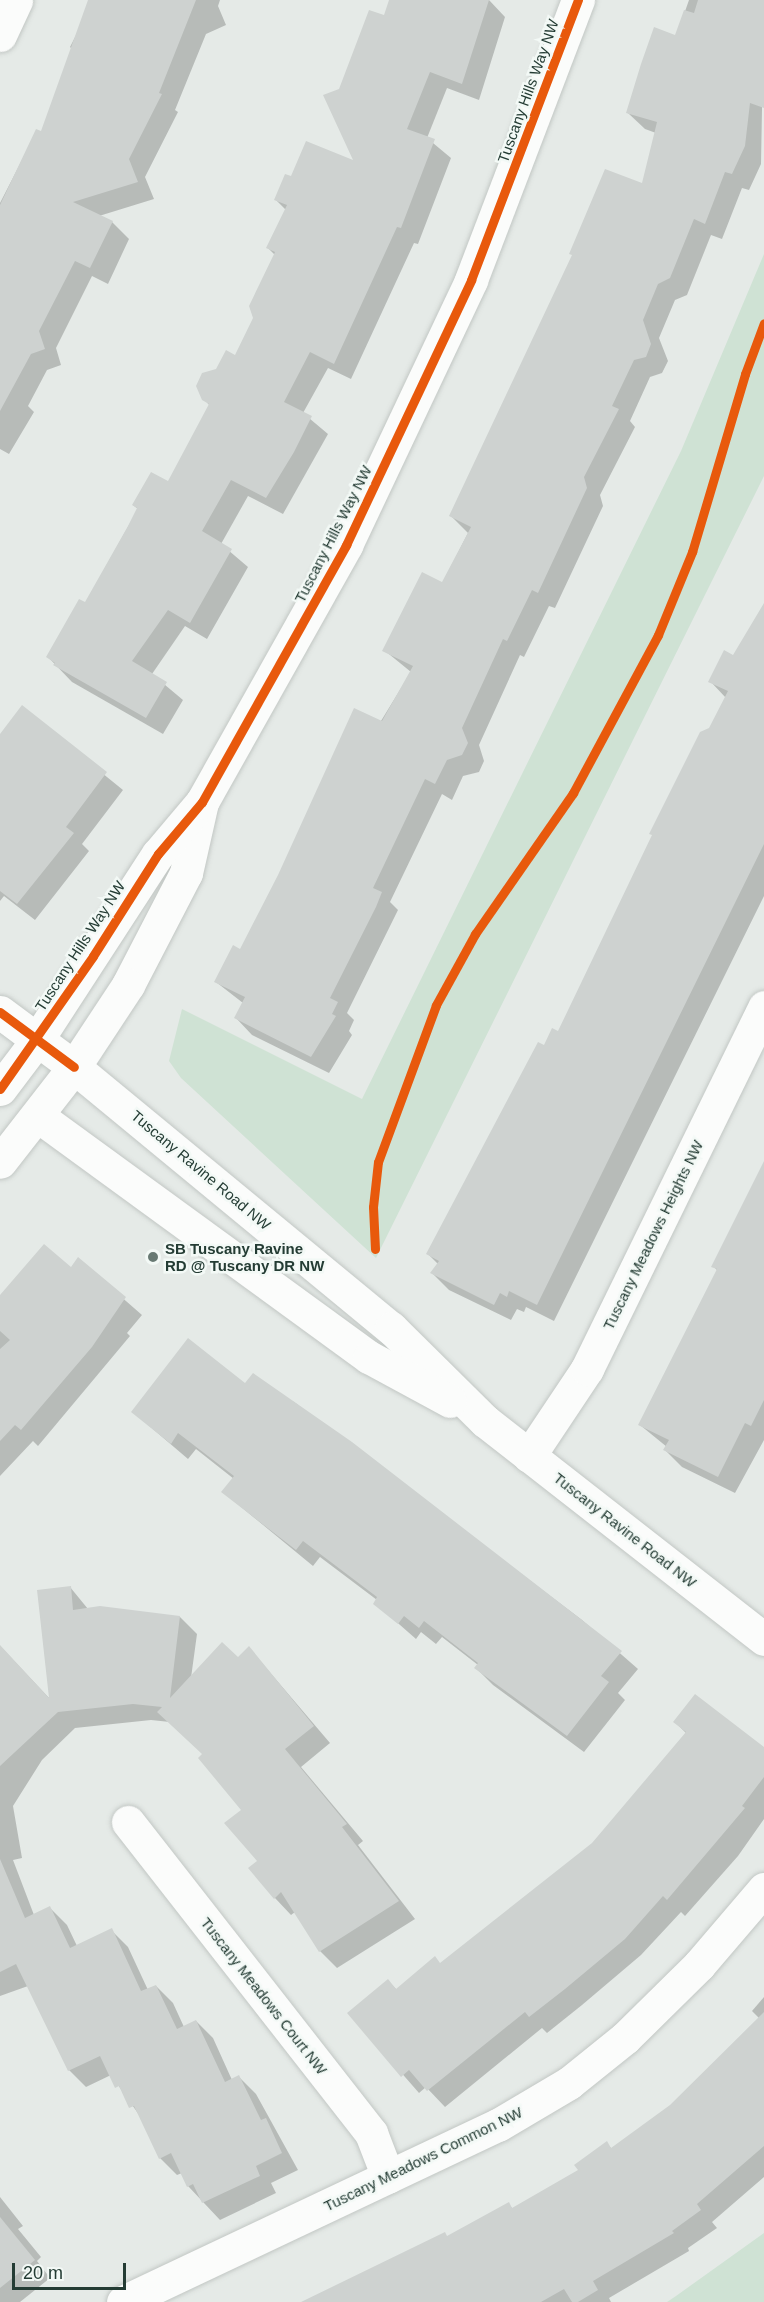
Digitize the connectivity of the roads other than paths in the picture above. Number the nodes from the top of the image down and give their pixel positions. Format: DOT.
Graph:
graph roads {
  1 [pos="16,0"];
  2 [pos="578,0"];
  3 [pos="0,35"];
  4 [pos="202,802"];
  5 [pos="764,1008"];
  6 [pos="0,1012"];
  7 [pos="37,1040"];
  8 [pos="74,1066"];
  9 [pos="1,1086"];
  10 [pos="38,1116"];
  11 [pos="0,1162"];
  12 [pos="485,1421"];
  13 [pos="529,1456"];
  14 [pos="764,1639"];
  15 [pos="128,1822"];
  16 [pos="764,1888"];
  17 [pos="388,2176"];
  18 [pos="123,2302"];
  1 -- 3 [label="street"];
  2 -- 4 [label="street, Tuscany Hills Way NW"];
  4 -- 7 [label="street, Tuscany Hills Way NW"];
  4 -- 8 [label="street, Tuscany Hills Way NW"];
  5 -- 13 [label="street, Tuscany Meadows Heights NW"];
  6 -- 7 [label="street, Tuscany Ravine Road NW"];
  7 -- 8 [label="street, Tuscany Ravine Road NW"];
  7 -- 9 [label="street, Tuscany Hills Way NW"];
  8 -- 10 [label="street, Tuscany Hills Way NW"];
  8 -- 12 [label="street, Tuscany Ravine Road NW"];
  9 -- 10 [label="street, Tuscany Ravine Road NW"];
  10 -- 11 [label="street, Tuscany Hills Way NW"];
  10 -- 12 [label="street, Tuscany Ravine Road NW"];
  12 -- 13 [label="street, Tuscany Ravine Road NW"];
  13 -- 14 [label="street, Tuscany Ravine Road NW"];
  15 -- 17 [label="street, Tuscany Meadows Court NW"];
  16 -- 17 [label="street, Tuscany Meadows Common NW"];
  17 -- 18 [label="street, Tuscany Meadows Common NW"];
}
